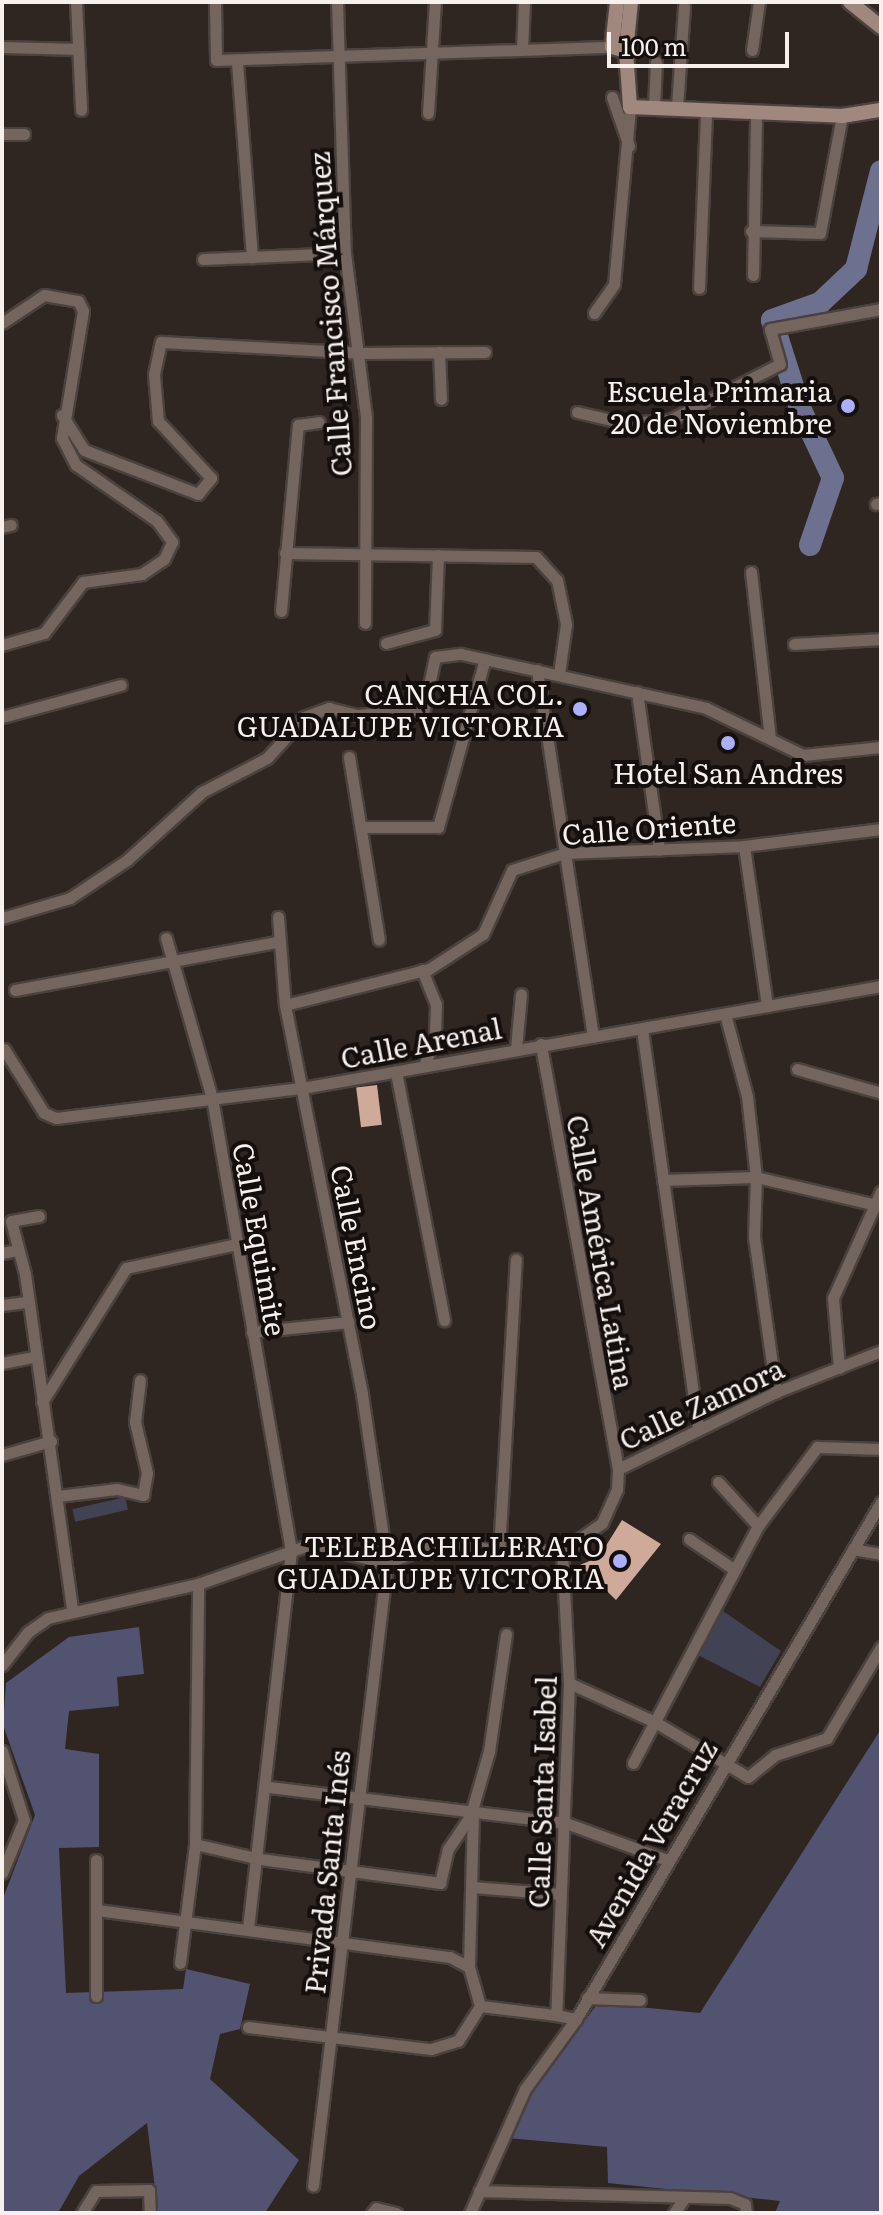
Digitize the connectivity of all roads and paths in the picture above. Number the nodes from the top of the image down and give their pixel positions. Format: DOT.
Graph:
graph roads {
  1 [pos="76,2"];
  2 [pos="215,2"];
  3 [pos="337,2"];
  4 [pos="435,2"];
  5 [pos="524,2"];
  6 [pos="617,2"];
  7 [pos="631,2"];
  8 [pos="759,2"];
  9 [pos="850,2"];
  10 [pos="684,6"];
  11 [pos="881,27"];
  12 [pos="2,47"];
  13 [pos="78,49"];
  14 [pos="619,49"];
  15 [pos="522,50"];
  16 [pos="752,50"];
  17 [pos="434,54"];
  18 [pos="337,58"];
  19 [pos="237,62"];
  20 [pos="656,62"];
  21 [pos="612,97"];
  22 [pos="630,107"];
  23 [pos="654,107"];
  24 [pos="677,107"];
  25 [pos="81,110"];
  26 [pos="706,110"];
  27 [pos="881,110"];
  28 [pos="756,112"];
  29 [pos="428,113"];
  30 [pos="842,116"];
  31 [pos="2,134"];
  32 [pos="24,134"];
  33 [pos="630,147"];
  34 [pos="751,231"];
  35 [pos="345,253"];
  36 [pos="252,257"];
  37 [pos="203,259"];
  38 [pos="753,275"];
  39 [pos="699,288"];
  40 [pos="881,309"];
  41 [pos="594,313"];
  42 [pos="2,323"];
  43 [pos="439,352"];
  44 [pos="485,352"];
  45 [pos="361,353"];
  46 [pos="441,399"];
  47 [pos="577,412"];
  48 [pos="62,415"];
  49 [pos="319,422"];
  50 [pos="285,553"];
  51 [pos="364,553"];
  52 [pos="438,555"];
  53 [pos="751,572"];
  54 [pos="281,611"];
  55 [pos="365,623"];
  56 [pos="881,639"];
  57 [pos="386,643"];
  58 [pos="794,644"];
  59 [pos="2,645"];
  60 [pos="485,659"];
  61 [pos="537,670"];
  62 [pos="559,674"];
  63 [pos="121,685"];
  64 [pos="637,692"];
  65 [pos="2,717"];
  66 [pos="770,739"];
  67 [pos="881,747"];
  68 [pos="349,757"];
  69 [pos="363,827"];
  70 [pos="881,829"];
  71 [pos="744,846"];
  72 [pos="659,849"];
  73 [pos="565,853"];
  74 [pos="278,917"];
  75 [pos="2,918"];
  76 [pos="166,938"];
  77 [pos="379,940"];
  78 [pos="276,942"];
  79 [pos="173,961"];
  80 [pos="422,970"];
  81 [pos="881,986"];
  82 [pos="15,990"];
  83 [pos="521,994"];
  84 [pos="285,1005"];
  85 [pos="767,1006"];
  86 [pos="725,1014"];
  87 [pos="642,1029"];
  88 [pos="593,1037"];
  89 [pos="541,1044"];
  90 [pos="3,1047"];
  91 [pos="516,1048"];
  92 [pos="2,1063"];
  93 [pos="425,1063"];
  94 [pos="797,1069"];
  95 [pos="396,1072"];
  96 [pos="302,1088"];
  97 [pos="881,1093"];
  98 [pos="212,1098"];
  99 [pos="756,1177"];
  100 [pos="663,1180"];
  101 [pos="881,1191"];
  102 [pos="876,1205"];
  103 [pos="39,1216"];
  104 [pos="236,1244"];
  105 [pos="18,1250"];
  106 [pos="2,1253"];
  107 [pos="516,1259"];
  108 [pos="28,1302"];
  109 [pos="2,1305"];
  110 [pos="444,1320"];
  111 [pos="348,1322"];
  112 [pos="252,1332"];
  113 [pos="881,1351"];
  114 [pos="33,1357"];
  115 [pos="2,1363"];
  116 [pos="839,1368"];
  117 [pos="140,1380"];
  118 [pos="776,1392"];
  119 [pos="42,1402"];
  120 [pos="698,1429"];
  121 [pos="51,1441"];
  122 [pos="881,1449"];
  123 [pos="2,1455"];
  124 [pos="618,1469"];
  125 [pos="718,1482"];
  126 [pos="58,1496"];
  127 [pos="881,1502"];
  128 [pos="758,1526"];
  129 [pos="689,1539"];
  130 [pos="853,1549"];
  131 [pos="291,1551"];
  132 [pos="499,1551"];
  133 [pos="562,1551"];
  134 [pos="881,1554"];
  135 [pos="387,1563"];
  136 [pos="735,1570"];
  137 [pos="198,1584"];
  138 [pos="72,1610"];
  139 [pos="506,1634"];
  140 [pos="881,1647"];
  141 [pos="2,1665"];
  142 [pos="569,1683"];
  143 [pos="655,1722"];
  144 [pos="2,1751"];
  145 [pos="633,1763"];
  146 [pos="723,1764"];
  147 [pos="269,1787"];
  148 [pos="357,1794"];
  149 [pos="472,1811"];
  150 [pos="566,1823"];
  151 [pos="195,1844"];
  152 [pos="260,1859"];
  153 [pos="96,1860"];
  154 [pos="667,1860"];
  155 [pos="2,1873"];
  156 [pos="349,1873"];
  157 [pos="472,1887"];
  158 [pos="561,1894"];
  159 [pos="97,1910"];
  160 [pos="185,1920"];
  161 [pos="248,1930"];
  162 [pos="343,1944"];
  163 [pos="180,1963"];
  164 [pos="469,1967"];
  165 [pos="96,1996"];
  166 [pos="587,1998"];
  167 [pos="640,2000"];
  168 [pos="480,2006"];
  169 [pos="556,2015"];
  170 [pos="576,2019"];
  171 [pos="248,2027"];
  172 [pos="333,2039"];
  173 [pos="313,2186"];
  174 [pos="479,2191"];
  175 [pos="685,2197"];
  176 [pos="745,2208"];
  177 [pos="374,2210"];
  178 [pos="82,2213"];
  179 [pos="150,2213"];
  180 [pos="396,2213"];
  181 [pos="470,2213"];
  182 [pos="674,2213"];
  1 -- 13 [label="street"];
  2 -- 19 [label="street"];
  3 -- 18 [label="street, Calle Francisco Márquez"];
  4 -- 17 [label="street"];
  5 -- 15 [label="street"];
  6 -- 14 [label="main road"];
  7 -- 14 [label="main road"];
  8 -- 16 [label="street"];
  9 -- 11 [label="main road"];
  10 -- 24 [label="street"];
  12 -- 13 [label="street"];
  13 -- 25 [label="street"];
  14 -- 15 [label="street"];
  14 -- 22 [label="main road"];
  15 -- 17 [label="street"];
  17 -- 18 [label="street"];
  17 -- 29 [label="street"];
  18 -- 19 [label="street"];
  18 -- 35 [label="street, Calle Francisco Márquez"];
  19 -- 36 [label="street"];
  20 -- 23 [label="street"];
  21 -- 33 [label="street"];
  22 -- 23 [label="main road"];
  22 -- 33 [label="street"];
  23 -- 24 [label="main road"];
  24 -- 26 [label="main road"];
  26 -- 28 [label="main road"];
  26 -- 39 [label="street"];
  27 -- 30 [label="main road"];
  28 -- 30 [label="main road"];
  28 -- 34 [label="street"];
  30 -- 34 [label="street"];
  31 -- 32 [label="street"];
  33 -- 41 [label="street"];
  34 -- 38 [label="street"];
  35 -- 36 [label="street"];
  35 -- 45 [label="street, Calle Francisco Márquez"];
  36 -- 37 [label="street"];
  40 -- 47 [label="street"];
  42 -- 48 [label="street"];
  43 -- 44 [label="street"];
  43 -- 45 [label="street"];
  43 -- 46 [label="street"];
  45 -- 48 [label="street"];
  45 -- 51 [label="street, Calle Francisco Márquez"];
  48 -- 59 [label="street"];
  49 -- 50 [label="street"];
  50 -- 51 [label="street"];
  50 -- 54 [label="street"];
  51 -- 52 [label="street"];
  51 -- 55 [label="street, Calle Francisco Márquez"];
  52 -- 57 [label="street"];
  52 -- 62 [label="street"];
  53 -- 66 [label="street"];
  56 -- 58 [label="street"];
  60 -- 61 [label="street"];
  60 -- 69 [label="street"];
  60 -- 75 [label="street"];
  61 -- 62 [label="street"];
  61 -- 73 [label="street"];
  62 -- 64 [label="street"];
  63 -- 65 [label="street"];
  64 -- 66 [label="street"];
  64 -- 72 [label="street"];
  66 -- 67 [label="street"];
  68 -- 69 [label="street"];
  69 -- 77 [label="street"];
  70 -- 71 [label="street, Calle Oriente"];
  71 -- 72 [label="street, Calle Oriente"];
  71 -- 85 [label="street"];
  72 -- 73 [label="street, Calle Oriente"];
  73 -- 80 [label="street, Calle Oriente"];
  73 -- 88 [label="street"];
  74 -- 78 [label="street, Calle Encino"];
  76 -- 79 [label="street, Calle Equimite"];
  78 -- 79 [label="street"];
  78 -- 84 [label="street, Calle Encino"];
  79 -- 82 [label="street"];
  79 -- 98 [label="street, Calle Equimite"];
  80 -- 84 [label="street, Calle Oriente"];
  80 -- 93 [label="street"];
  81 -- 85 [label="street, Calle Arenal"];
  83 -- 91 [label="street"];
  84 -- 96 [label="street, Calle Encino"];
  85 -- 86 [label="street, Calle Arenal"];
  86 -- 87 [label="street, Calle Arenal"];
  86 -- 99 [label="street"];
  87 -- 88 [label="street, Calle Arenal"];
  87 -- 100 [label="street"];
  88 -- 89 [label="street, Calle Arenal"];
  89 -- 91 [label="street, Calle Arenal"];
  89 -- 124 [label="street, Calle América Latina"];
  90 -- 92 [label="street"];
  90 -- 98 [label="street, Calle Arenal"];
  91 -- 93 [label="street, Calle Arenal"];
  93 -- 95 [label="street, Calle Arenal"];
  94 -- 97 [label="street"];
  95 -- 96 [label="street, Calle Arenal"];
  95 -- 110 [label="street"];
  96 -- 98 [label="street, Calle Arenal"];
  96 -- 111 [label="street, Calle Encino"];
  98 -- 104 [label="street, Calle Equimite"];
  99 -- 100 [label="street"];
  99 -- 102 [label="street"];
  99 -- 118 [label="street"];
  100 -- 120 [label="street"];
  101 -- 102 [label="street"];
  102 -- 116 [label="street"];
  103 -- 105 [label="street"];
  104 -- 112 [label="street, Calle Equimite"];
  104 -- 119 [label="street"];
  105 -- 106 [label="street"];
  105 -- 108 [label="street"];
  107 -- 132 [label="street"];
  108 -- 109 [label="street"];
  108 -- 114 [label="street"];
  111 -- 112 [label="street"];
  111 -- 135 [label="street, Calle Encino"];
  112 -- 131 [label="street, Calle Equimite"];
  113 -- 116 [label="street, Calle Zamora"];
  114 -- 115 [label="street"];
  114 -- 119 [label="street"];
  116 -- 118 [label="street, Calle Zamora"];
  117 -- 126 [label="street"];
  118 -- 120 [label="street, Calle Zamora"];
  119 -- 121 [label="street"];
  120 -- 124 [label="street, Calle Zamora"];
  121 -- 123 [label="street"];
  121 -- 126 [label="street"];
  122 -- 128 [label="street"];
  124 -- 133 [label="street, Calle Zamora"];
  125 -- 128 [label="street"];
  126 -- 138 [label="street"];
  127 -- 130 [label="street, Avenida Veracruz"];
  128 -- 136 [label="street"];
  129 -- 136 [label="street"];
  130 -- 134 [label="street"];
  130 -- 146 [label="street, Avenida Veracruz"];
  131 -- 135 [label="street"];
  131 -- 137 [label="street"];
  131 -- 147 [label="street, Calle Equimite"];
  132 -- 133 [label="street"];
  132 -- 135 [label="street"];
  133 -- 142 [label="street, Calle Santa Isabel"];
  135 -- 148 [label="street, Privada Santa Inés"];
  136 -- 143 [label="street"];
  137 -- 138 [label="street"];
  137 -- 151 [label="street"];
  138 -- 141 [label="street"];
  139 -- 149 [label="street"];
  140 -- 146 [label="street"];
  142 -- 143 [label="street"];
  142 -- 150 [label="street, Calle Santa Isabel"];
  143 -- 145 [label="street"];
  143 -- 146 [label="street"];
  144 -- 155 [label="street"];
  146 -- 154 [label="street, Avenida Veracruz"];
  147 -- 148 [label="street"];
  147 -- 152 [label="street, Calle Equimite"];
  148 -- 149 [label="street"];
  148 -- 156 [label="street, Privada Santa Inés"];
  149 -- 150 [label="street"];
  149 -- 156 [label="street"];
  149 -- 157 [label="street"];
  150 -- 154 [label="street"];
  150 -- 158 [label="street, Calle Santa Isabel"];
  151 -- 152 [label="street"];
  151 -- 160 [label="street"];
  152 -- 156 [label="street"];
  152 -- 161 [label="street, Calle Equimite"];
  153 -- 159 [label="street"];
  154 -- 166 [label="street, Avenida Veracruz"];
  156 -- 162 [label="street, Privada Santa Inés"];
  157 -- 158 [label="street"];
  157 -- 164 [label="street"];
  158 -- 169 [label="street, Calle Santa Isabel"];
  159 -- 160 [label="street"];
  159 -- 165 [label="street"];
  160 -- 161 [label="street"];
  160 -- 163 [label="street"];
  161 -- 162 [label="street"];
  162 -- 164 [label="street"];
  162 -- 172 [label="street, Privada Santa Inés"];
  164 -- 168 [label="street"];
  166 -- 167 [label="street"];
  166 -- 170 [label="street, Avenida Veracruz"];
  168 -- 169 [label="street"];
  168 -- 172 [label="street"];
  169 -- 170 [label="street"];
  170 -- 174 [label="street, Avenida Veracruz"];
  171 -- 172 [label="street"];
  172 -- 173 [label="street, Privada Santa Inés"];
  174 -- 175 [label="street"];
  174 -- 181 [label="street, Avenida Veracruz"];
  175 -- 176 [label="street"];
  175 -- 182 [label="street"];
  177 -- 180 [label="street"];
  178 -- 179 [label="street"];
}
